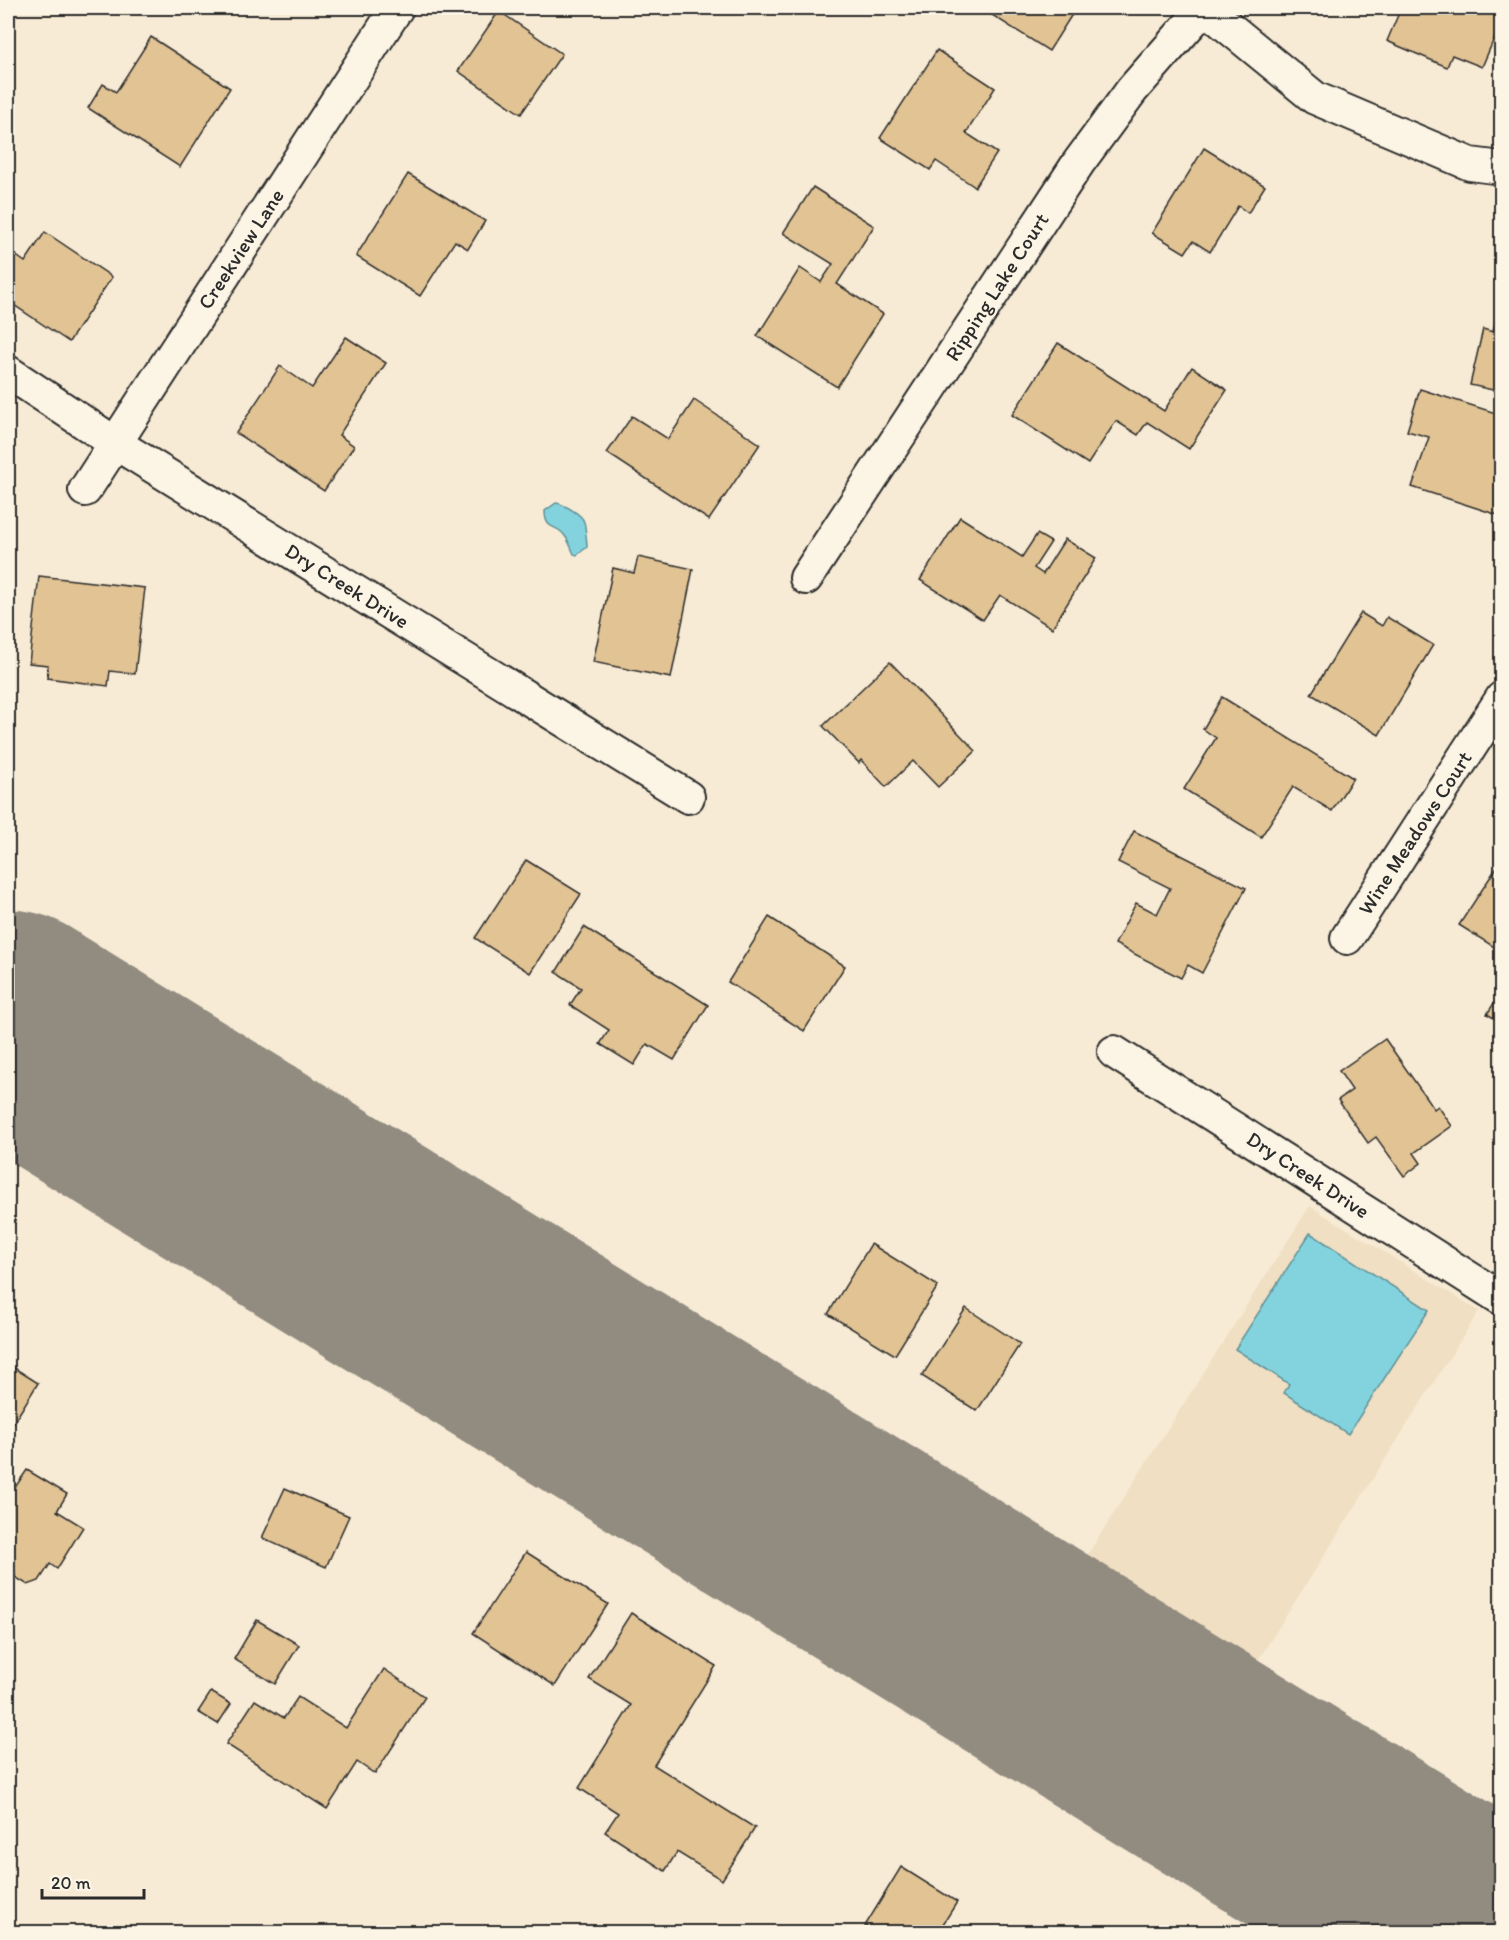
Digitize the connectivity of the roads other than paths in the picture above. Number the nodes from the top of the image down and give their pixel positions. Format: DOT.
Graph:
graph roads {
  1 [pos="397,8"];
  2 [pos="1204,8"];
  3 [pos="1502,168"];
  4 [pos="8,372"];
  5 [pos="115,443"];
  6 [pos="85,490"];
  7 [pos="806,578"];
  8 [pos="1502,698"];
  9 [pos="688,797"];
  10 [pos="1347,938"];
  11 [pos="1114,1052"];
  12 [pos="1502,1299"];
  1 -- 5 [label="street, Creekview Lane"];
  2 -- 3 [label="street"];
  2 -- 7 [label="street, Ripping Lake Court"];
  4 -- 5 [label="street, Dry Creek Drive"];
  5 -- 6 [label="street, Creekview Lane"];
  5 -- 9 [label="street, Dry Creek Drive"];
  8 -- 10 [label="street, Wine Meadows Court"];
  11 -- 12 [label="street, Dry Creek Drive"];
}
